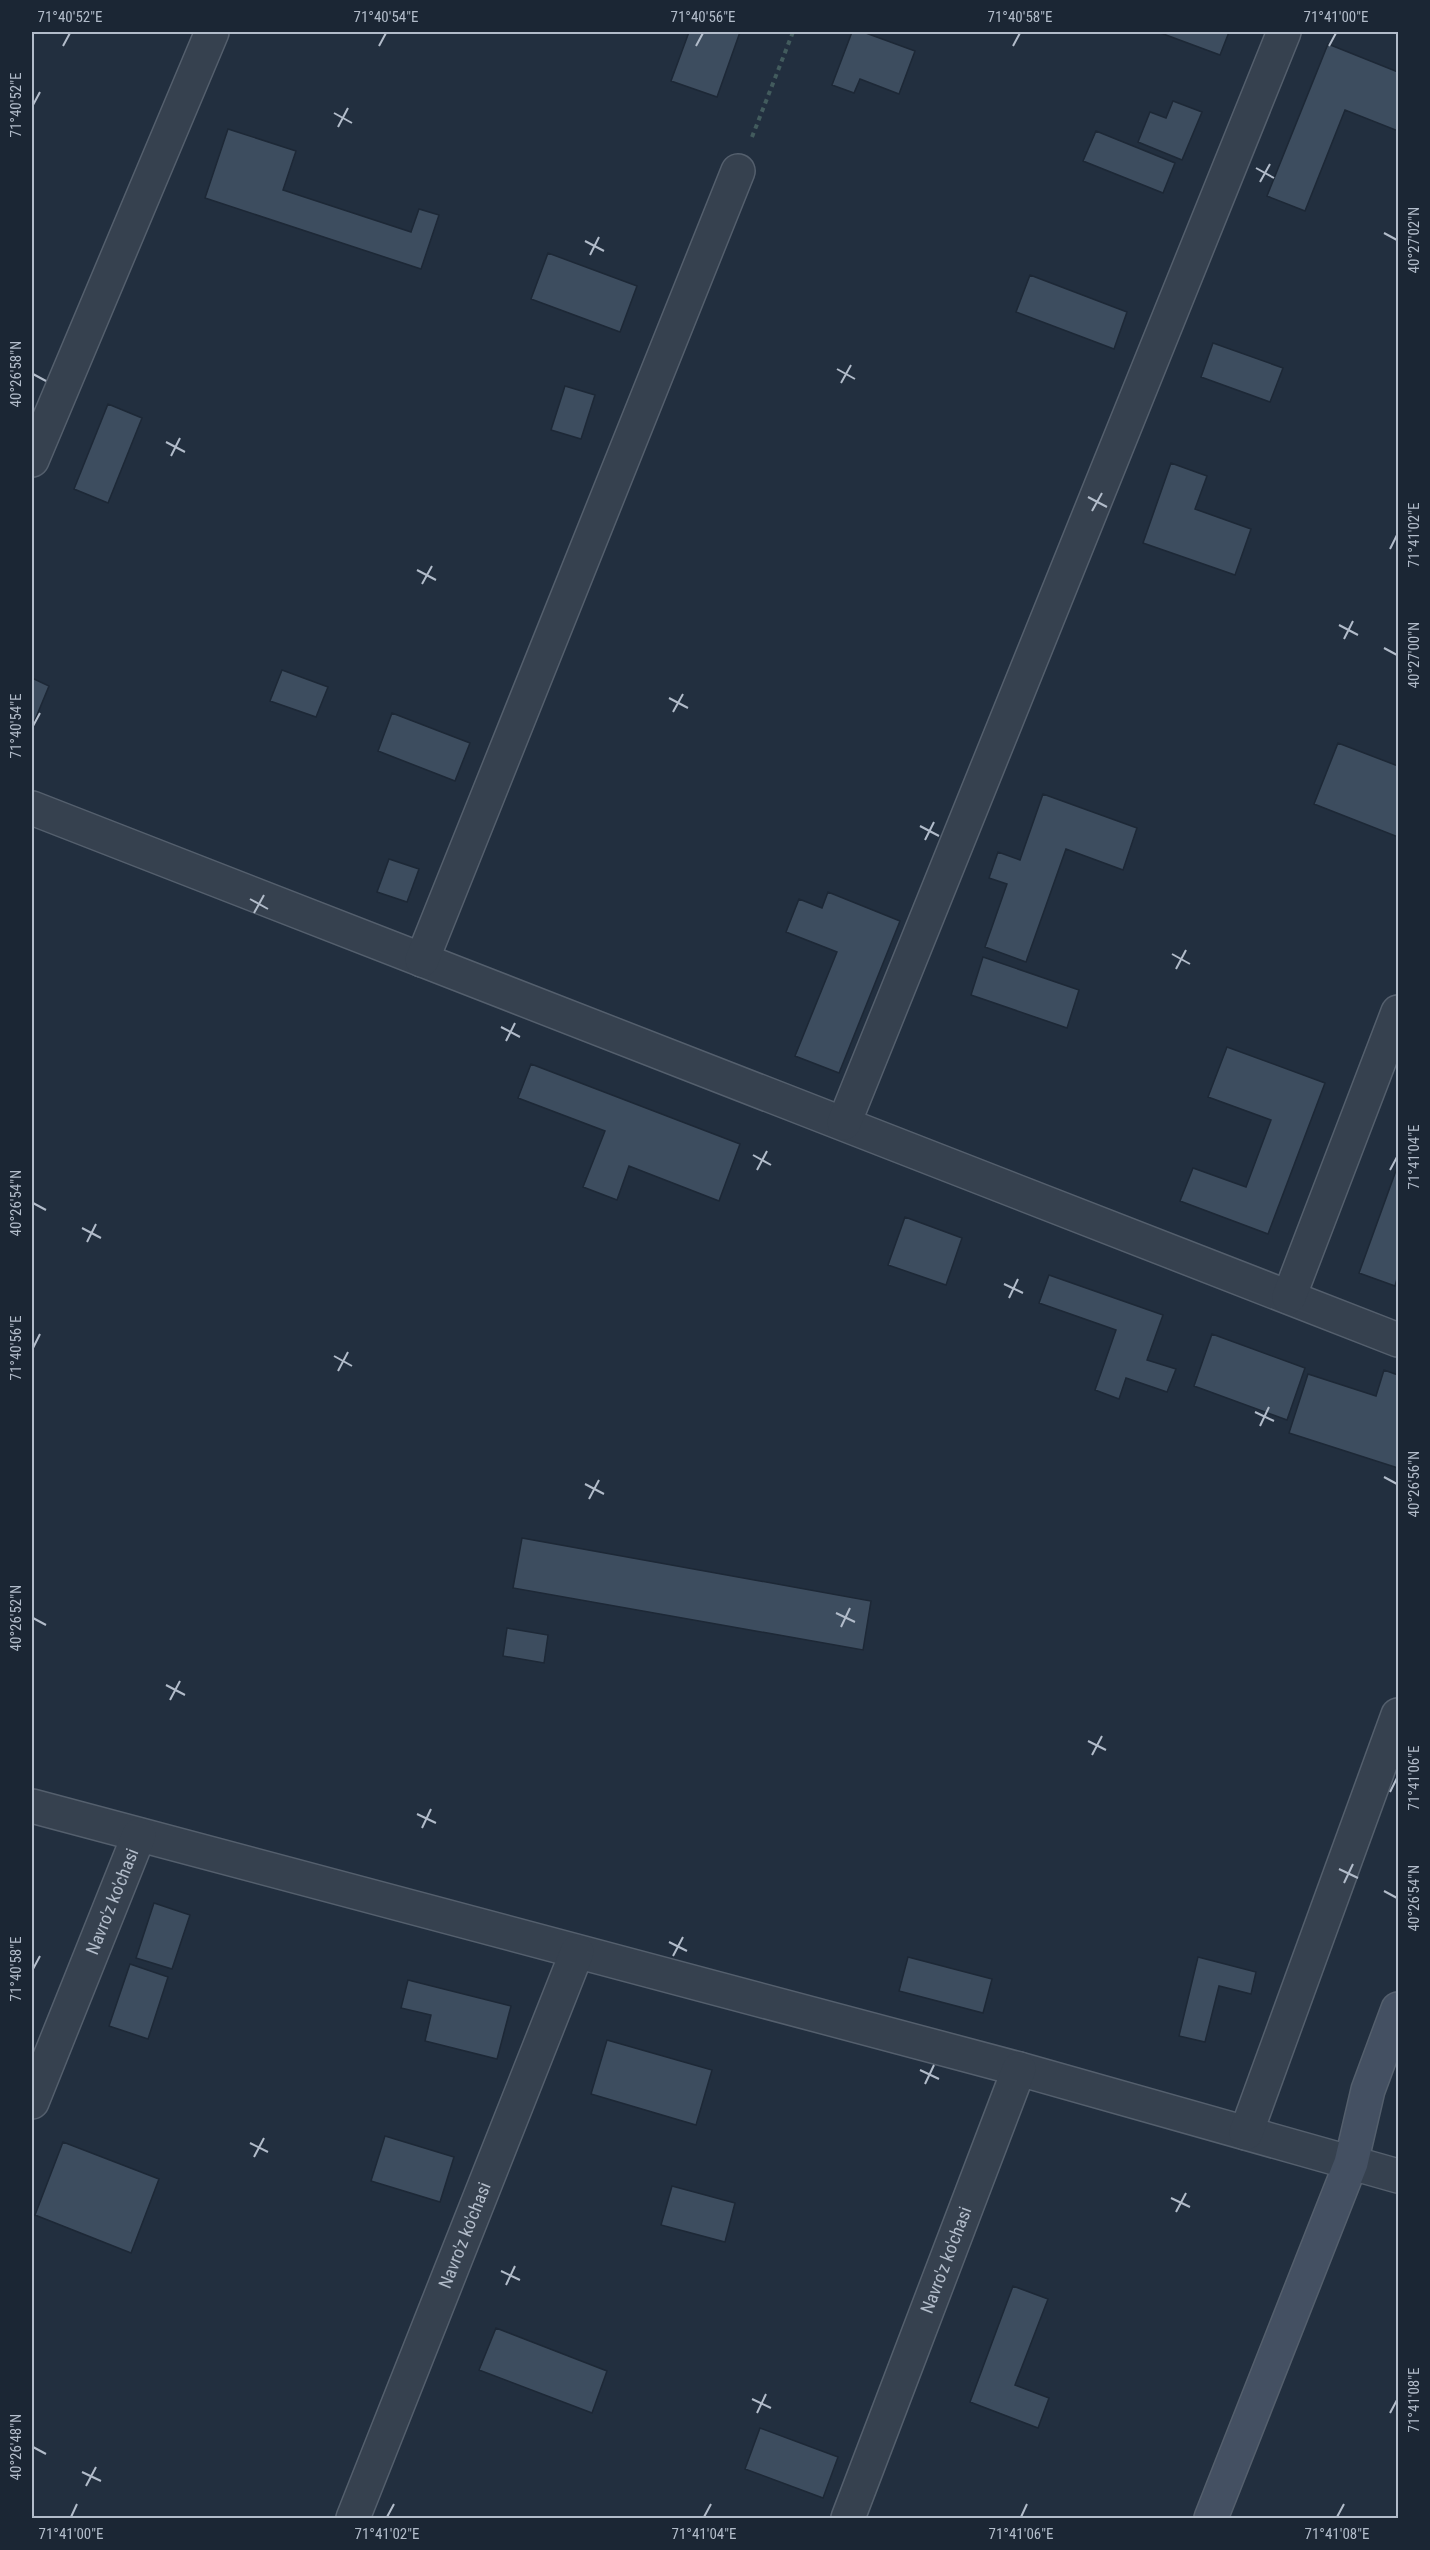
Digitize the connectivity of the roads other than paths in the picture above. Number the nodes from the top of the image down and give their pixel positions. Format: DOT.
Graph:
graph roads {
  1 [pos="212,32"];
  2 [pos="1284,32"];
  3 [pos="738,171"];
  4 [pos="32,460"];
  5 [pos="32,808"];
  6 [pos="422,960"];
  7 [pos="1398,1012"];
  8 [pos="844,1123"];
  9 [pos="1289,1297"];
  10 [pos="1398,1340"];
  11 [pos="1398,1715"];
  12 [pos="32,1806"];
  13 [pos="139,1835"];
  14 [pos="577,1952"];
  15 [pos="1398,2009"];
  16 [pos="1018,2069"];
  17 [pos="32,2102"];
  18 [pos="1246,2133"];
  19 [pos="1351,2163"];
  20 [pos="1398,2176"];
  21 [pos="353,2518"];
  22 [pos="848,2518"];
  23 [pos="1211,2518"];
  1 -- 4 [label="street"];
  2 -- 8 [label="street"];
  3 -- 6 [label="street"];
  5 -- 6 [label="street"];
  6 -- 8 [label="street"];
  7 -- 9 [label="street"];
  8 -- 9 [label="street"];
  9 -- 10 [label="street"];
  11 -- 18 [label="street"];
  12 -- 13 [label="street, Navro'z ko'chasi"];
  13 -- 14 [label="street, Navro'z ko'chasi"];
  13 -- 17 [label="street, Navro'z ko'chasi"];
  14 -- 16 [label="street, Navro'z ko'chasi"];
  14 -- 21 [label="street, Navro'z ko'chasi"];
  15 -- 19 [label="street"];
  16 -- 18 [label="street, Navro'z ko'chasi"];
  16 -- 22 [label="street, Navro'z ko'chasi"];
  18 -- 19 [label="street, Navro'z ko'chasi"];
  19 -- 20 [label="street, Navro'z ko'chasi"];
  19 -- 23 [label="street"];
}
